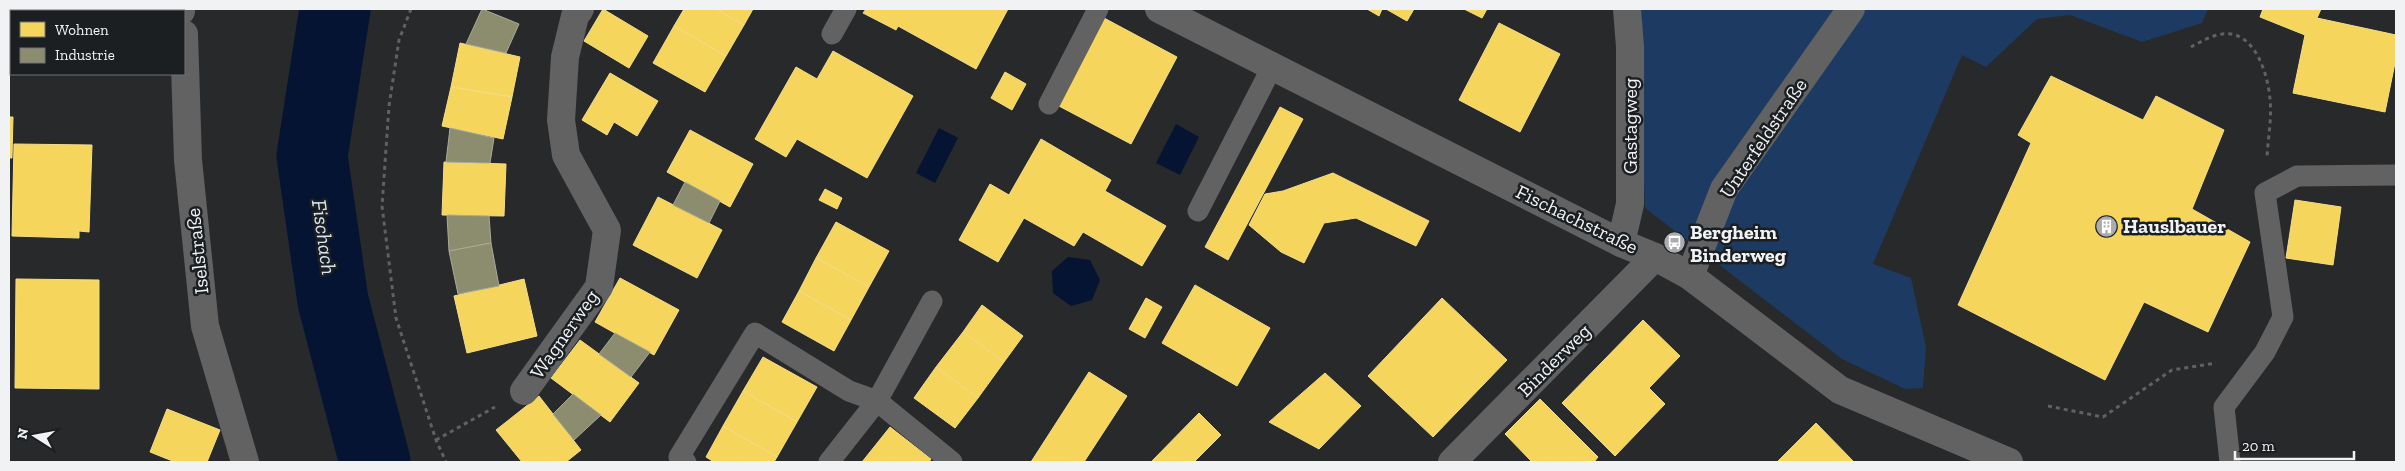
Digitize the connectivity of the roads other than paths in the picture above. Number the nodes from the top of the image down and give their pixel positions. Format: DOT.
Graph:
graph roads {
  1 [pos="580,9"];
  2 [pos="846,9"];
  3 [pos="1098,9"];
  4 [pos="1159,9"];
  5 [pos="1627,9"];
  6 [pos="1850,9"];
  7 [pos="832,34"];
  8 [pos="185,66"];
  9 [pos="1272,67"];
  10 [pos="1049,104"];
  11 [pos="2396,175"];
  12 [pos="1198,211"];
  13 [pos="1621,242"];
  14 [pos="1656,257"];
  15 [pos="1690,276"];
  16 [pos="932,301"];
  17 [pos="524,391"];
  18 [pos="877,401"];
  19 [pos="244,462"];
  20 [pos="686,462"];
  21 [pos="829,462"];
  22 [pos="952,462"];
  23 [pos="1452,462"];
  24 [pos="2005,462"];
  25 [pos="2230,462"];
  1 -- 17 [label="street, Wagnerweg"];
  2 -- 7 [label="lane"];
  3 -- 10 [label="lane"];
  4 -- 9 [label="street, Fischachstraße"];
  5 -- 13 [label="street, Gastagweg"];
  6 -- 15 [label="street, Unterfeldstraße"];
  8 -- 19 [label="street, Iselstraße"];
  9 -- 12 [label="lane"];
  9 -- 13 [label="street, Fischachstraße"];
  11 -- 25 [label="lane"];
  13 -- 14 [label="street, Fischachstraße"];
  14 -- 15 [label="street, Fischachstraße"];
  14 -- 23 [label="street, Binderweg"];
  15 -- 24 [label="street, Fischachstraße"];
  16 -- 18 [label="lane"];
  18 -- 20 [label="lane"];
  18 -- 21 [label="lane"];
  18 -- 22 [label="lane"];
}
